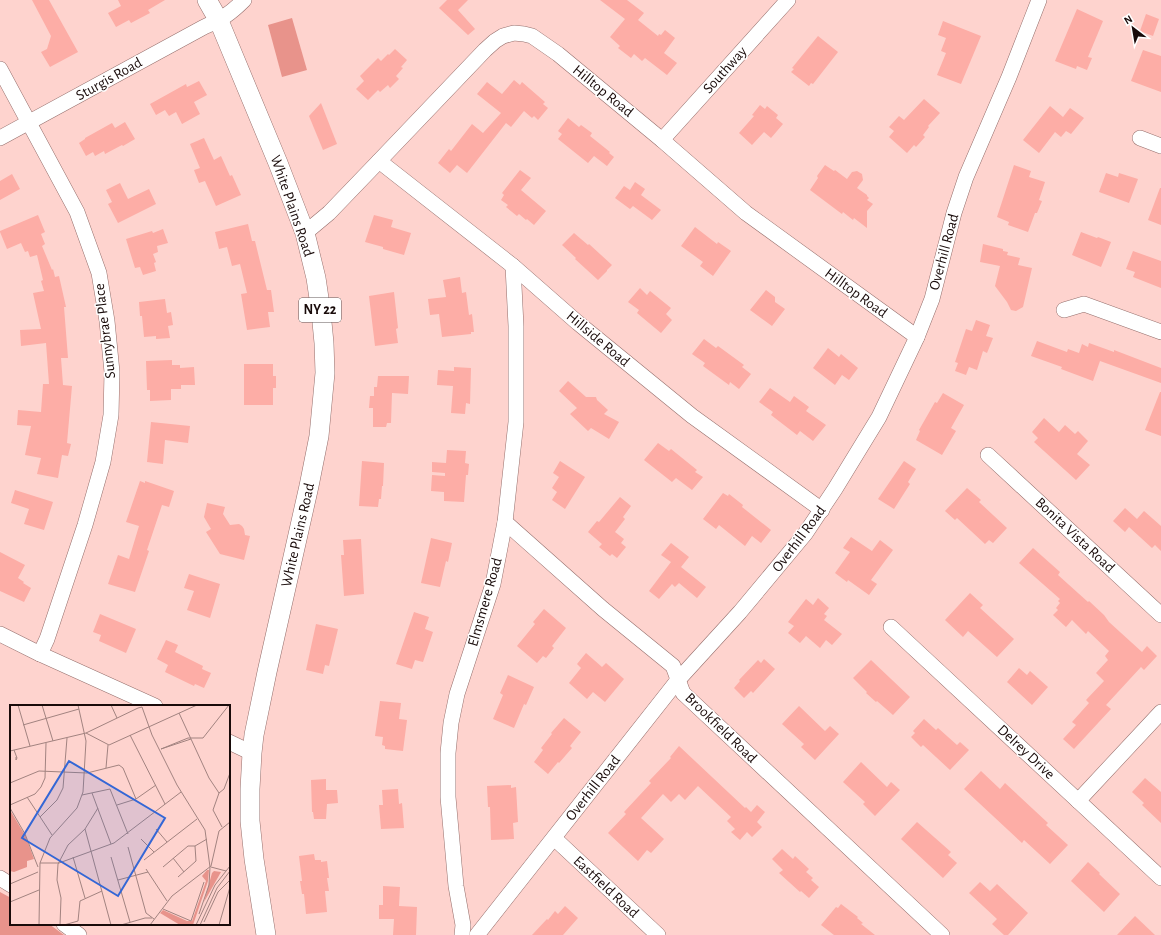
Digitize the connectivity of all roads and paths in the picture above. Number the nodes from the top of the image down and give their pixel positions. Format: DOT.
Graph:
graph roads {
  1 [pos="207,0"];
  2 [pos="244,0"];
  3 [pos="788,0"];
  4 [pos="1039,0"];
  5 [pos="219,21"];
  6 [pos="0,69"];
  7 [pos="29,123"];
  8 [pos="0,138"];
  9 [pos="1140,138"];
  10 [pos="662,140"];
  11 [pos="1161,146"];
  12 [pos="379,161"];
  13 [pos="304,233"];
  14 [pos="513,266"];
  15 [pos="1064,310"];
  16 [pos="1161,332"];
  17 [pos="917,337"];
  18 [pos="988,454"];
  19 [pos="822,510"];
  20 [pos="505,522"];
  21 [pos="1161,615"];
  22 [pos="891,627"];
  23 [pos="0,634"];
  24 [pos="40,654"];
  25 [pos="678,680"];
  26 [pos="153,705"];
  27 [pos="1161,712"];
  28 [pos="230,742"];
  29 [pos="252,753"];
  30 [pos="1078,801"];
  31 [pos="554,838"];
  32 [pos="0,878"];
  33 [pos="1161,878"];
  34 [pos="10,884"];
  35 [pos="65,925"];
  36 [pos="79,935"];
  37 [pos="266,935"];
  38 [pos="462,935"];
  39 [pos="477,935"];
  40 [pos="658,935"];
  41 [pos="942,935"];
  1 -- 5 [label="main road, White Plains Road / NY 22"];
  2 -- 5 [label="street, Sturgis Road"];
  3 -- 10 [label="street, Southway"];
  4 -- 17 [label="street, Overhill Road"];
  5 -- 7 [label="street, Sturgis Road"];
  5 -- 13 [label="main road, White Plains Road / NY 22"];
  6 -- 7 [label="street, Sunnybrae Place"];
  7 -- 8 [label="street, Sturgis Road"];
  7 -- 24 [label="street, Sunnybrae Place"];
  9 -- 11 [label="street"];
  10 -- 12 [label="street, Hilltop Road"];
  10 -- 17 [label="street, Hilltop Road"];
  12 -- 13 [label="street, Hilltop Road"];
  12 -- 14 [label="street, Hillside Road"];
  13 -- 29 [label="main road, White Plains Road / NY 22"];
  14 -- 19 [label="street, Hillside Road"];
  14 -- 20 [label="street, Elmsmere Road"];
  15 -- 16 [label="street"];
  17 -- 19 [label="street, Overhill Road"];
  18 -- 21 [label="street, Bonita Vista Road"];
  19 -- 25 [label="street, Overhill Road"];
  20 -- 25 [label="street, Brookfield Road"];
  20 -- 38 [label="street, Elmsmere Road"];
  22 -- 30 [label="street, Delrey Drive"];
  23 -- 24 [label="street"];
  24 -- 26 [label="street"];
  25 -- 31 [label="street, Overhill Road"];
  25 -- 41 [label="street, Brookfield Road"];
  27 -- 30 [label="street"];
  28 -- 29 [label="street"];
  29 -- 37 [label="main road, NY 22"];
  30 -- 33 [label="street, Delrey Drive"];
  31 -- 39 [label="street, Overhill Road"];
  31 -- 40 [label="street, Eastfield Road"];
  32 -- 34 [label="street"];
  35 -- 36 [label="street"];
}
